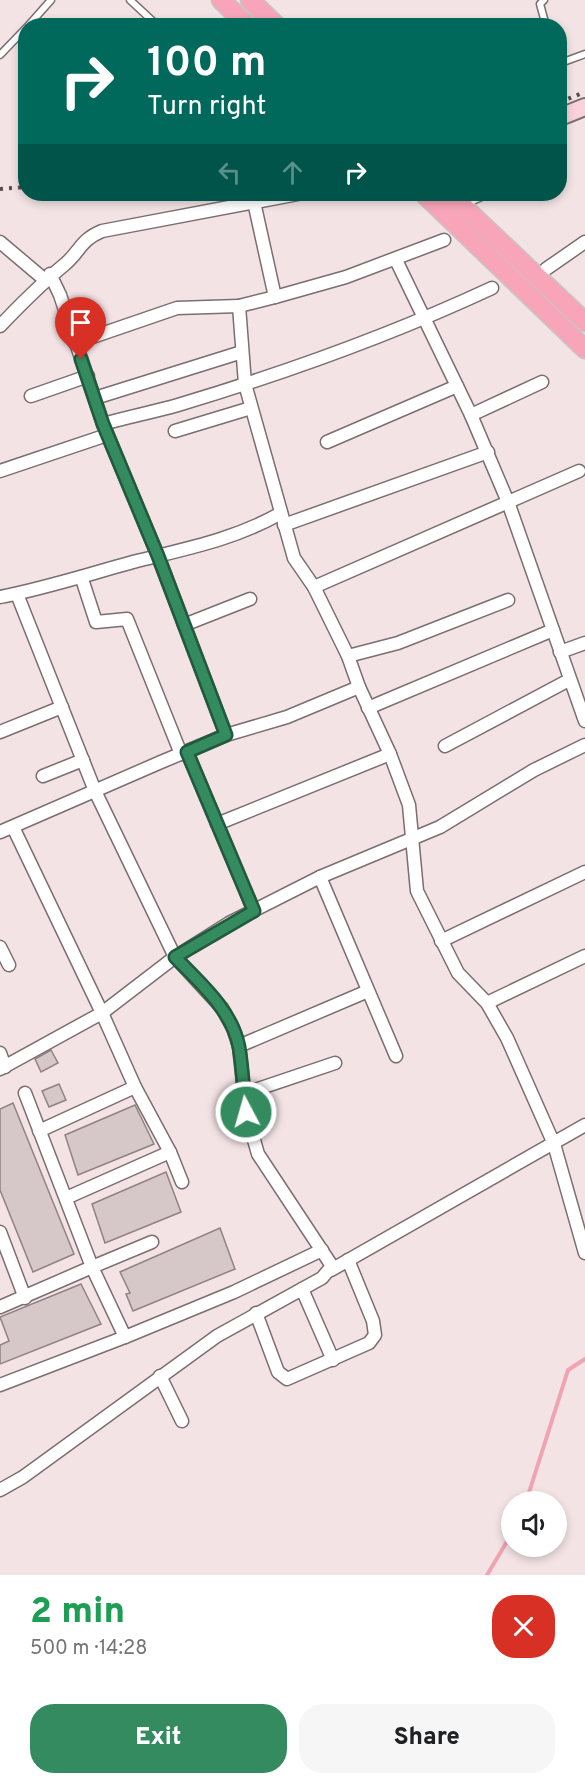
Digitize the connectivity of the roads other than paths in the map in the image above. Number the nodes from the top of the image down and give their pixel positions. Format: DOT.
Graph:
graph roads {
  1 [pos="51,0"];
  2 [pos="130,0"];
  3 [pos="221,0"];
  4 [pos="250,0"];
  5 [pos="544,0"];
  6 [pos="35,18"];
  7 [pos="149,18"];
  8 [pos="240,18"];
  9 [pos="269,18"];
  10 [pos="543,18"];
  11 [pos="18,36"];
  12 [pos="585,54"];
  13 [pos="0,55"];
  14 [pos="567,61"];
  15 [pos="585,107"];
  16 [pos="567,114"];
  17 [pos="260,201"];
  18 [pos="431,201"];
  19 [pos="457,201"];
  20 [pos="254,202"];
  21 [pos="444,240"];
  22 [pos="0,242"];
  23 [pos="585,242"];
  24 [pos="396,260"];
  25 [pos="546,268"];
  26 [pos="48,277"];
  27 [pos="492,288"];
  28 [pos="275,297"];
  29 [pos="239,306"];
  30 [pos="425,318"];
  31 [pos="585,322"];
  32 [pos="0,326"];
  33 [pos="75,343"];
  34 [pos="585,350"];
  35 [pos="242,352"];
  36 [pos="88,376"];
  37 [pos="542,382"];
  38 [pos="245,384"];
  39 [pos="457,386"];
  40 [pos="31,396"];
  41 [pos="95,398"];
  42 [pos="251,408"];
  43 [pos="471,415"];
  44 [pos="105,429"];
  45 [pos="175,430"];
  46 [pos="327,442"];
  47 [pos="488,452"];
  48 [pos="0,471"];
  49 [pos="579,471"];
  50 [pos="508,502"];
  51 [pos="283,519"];
  52 [pos="158,556"];
  53 [pos="82,579"];
  54 [pos="314,587"];
  55 [pos="17,594"];
  56 [pos="0,597"];
  57 [pos="250,600"];
  58 [pos="508,600"];
  59 [pos="184,625"];
  60 [pos="553,630"];
  61 [pos="585,643"];
  62 [pos="560,652"];
  63 [pos="348,656"];
  64 [pos="569,680"];
  65 [pos="359,687"];
  66 [pos="581,699"];
  67 [pos="62,707"];
  68 [pos="369,708"];
  69 [pos="585,722"];
  70 [pos="0,732"];
  71 [pos="226,735"];
  72 [pos="585,745"];
  73 [pos="445,746"];
  74 [pos="184,753"];
  75 [pos="390,754"];
  76 [pos="83,760"];
  77 [pos="43,776"];
  78 [pos="95,791"];
  79 [pos="217,824"];
  80 [pos="13,826"];
  81 [pos="0,832"];
  82 [pos="411,839"];
  83 [pos="585,872"];
  84 [pos="320,877"];
  85 [pos="254,911"];
  86 [pos="441,941"];
  87 [pos="0,947"];
  88 [pos="585,956"];
  89 [pos="175,957"];
  90 [pos="9,965"];
  91 [pos="368,991"];
  92 [pos="487,1003"];
  93 [pos="102,1013"];
  94 [pos="239,1046"];
  95 [pos="0,1053"];
  96 [pos="396,1056"];
  97 [pos="335,1063"];
  98 [pos="3,1068"];
  99 [pos="135,1087"];
  100 [pos="25,1093"];
  101 [pos="243,1094"];
  102 [pos="585,1125"];
  103 [pos="39,1131"];
  104 [pos="554,1144"];
  105 [pos="170,1152"];
  106 [pos="182,1182"];
  107 [pos="66,1198"];
  108 [pos="0,1232"];
  109 [pos="152,1242"];
  110 [pos="322,1250"];
  111 [pos="585,1253"];
  112 [pos="348,1260"];
  113 [pos="92,1267"];
  114 [pos="331,1270"];
  115 [pos="302,1289"];
  116 [pos="25,1298"];
  117 [pos="0,1307"];
  118 [pos="256,1313"];
  119 [pos="125,1337"];
  120 [pos="333,1360"];
  121 [pos="160,1376"];
  122 [pos="0,1385"];
  123 [pos="182,1421"];
  124 [pos="0,1490"];
  1 -- 6 [label="lane"];
  2 -- 7 [label="lane"];
  3 -- 8 [label="main road"];
  4 -- 9 [label="main road"];
  5 -- 10 [label="lane"];
  11 -- 13 [label="lane"];
  12 -- 14 [label="lane"];
  15 -- 16 [label="street"];
  17 -- 20 [label="street"];
  18 -- 34 [label="main road"];
  19 -- 31 [label="main road"];
  20 -- 26 [label="street"];
  20 -- 28 [label="street"];
  21 -- 24 [label="street"];
  22 -- 26 [label="street"];
  23 -- 25 [label="street"];
  24 -- 28 [label="street"];
  24 -- 30 [label="street"];
  26 -- 32 [label="street"];
  26 -- 33 [label="street"];
  27 -- 30 [label="street"];
  28 -- 29 [label="street"];
  29 -- 33 [label="street"];
  29 -- 35 [label="street"];
  30 -- 38 [label="street"];
  30 -- 39 [label="street"];
  33 -- 36 [label="street"];
  35 -- 38 [label="street"];
  35 -- 41 [label="street"];
  36 -- 40 [label="street"];
  36 -- 41 [label="street"];
  37 -- 43 [label="street"];
  38 -- 42 [label="street"];
  38 -- 44 [label="street"];
  39 -- 43 [label="street"];
  39 -- 46 [label="street"];
  41 -- 44 [label="street"];
  42 -- 45 [label="street"];
  42 -- 51 [label="street"];
  43 -- 47 [label="street"];
  44 -- 48 [label="street"];
  44 -- 52 [label="street"];
  47 -- 50 [label="street"];
  47 -- 51 [label="street"];
  49 -- 50 [label="street"];
  50 -- 54 [label="street"];
  50 -- 60 [label="street"];
  51 -- 52 [label="street"];
  51 -- 54 [label="street"];
  52 -- 53 [label="street"];
  52 -- 59 [label="street"];
  53 -- 55 [label="street"];
  53 -- 74 [label="street"];
  54 -- 63 [label="street"];
  55 -- 56 [label="street"];
  55 -- 67 [label="street"];
  57 -- 59 [label="street"];
  58 -- 63 [label="street"];
  59 -- 71 [label="street"];
  60 -- 62 [label="street"];
  60 -- 68 [label="street"];
  61 -- 62 [label="street"];
  62 -- 64 [label="street"];
  63 -- 65 [label="street"];
  64 -- 66 [label="street"];
  64 -- 73 [label="street"];
  65 -- 68 [label="street"];
  65 -- 71 [label="street"];
  66 -- 69 [label="street"];
  67 -- 70 [label="street"];
  67 -- 76 [label="street"];
  68 -- 75 [label="street"];
  71 -- 74 [label="street"];
  72 -- 82 [label="street"];
  74 -- 78 [label="street"];
  74 -- 79 [label="street"];
  75 -- 79 [label="street"];
  75 -- 82 [label="street"];
  76 -- 77 [label="street"];
  76 -- 78 [label="street"];
  78 -- 80 [label="street"];
  78 -- 89 [label="street"];
  79 -- 85 [label="street"];
  80 -- 81 [label="street"];
  80 -- 93 [label="street"];
  82 -- 84 [label="street"];
  82 -- 86 [label="street"];
  83 -- 86 [label="street"];
  84 -- 85 [label="street"];
  84 -- 91 [label="street"];
  85 -- 89 [label="street"];
  86 -- 92 [label="street"];
  87 -- 90 [label="street"];
  88 -- 92 [label="street"];
  89 -- 93 [label="street"];
  89 -- 94 [label="street"];
  91 -- 94 [label="street"];
  91 -- 96 [label="street"];
  92 -- 104 [label="street"];
  93 -- 98 [label="street"];
  93 -- 99 [label="street"];
  94 -- 101 [label="street"];
  95 -- 98 [label="street"];
  97 -- 101 [label="street"];
  99 -- 103 [label="street"];
  99 -- 105 [label="street"];
  100 -- 103 [label="street"];
  101 -- 110 [label="street"];
  102 -- 104 [label="street"];
  103 -- 107 [label="street"];
  104 -- 111 [label="street"];
  104 -- 112 [label="street"];
  105 -- 106 [label="street"];
  105 -- 107 [label="street"];
  107 -- 113 [label="street"];
  108 -- 116 [label="street"];
  109 -- 113 [label="street"];
  110 -- 114 [label="street"];
  110 -- 119 [label="street"];
  112 -- 114 [label="street"];
  112 -- 120 [label="street"];
  113 -- 116 [label="street"];
  113 -- 119 [label="street"];
  114 -- 115 [label="street"];
  115 -- 118 [label="street"];
  115 -- 120 [label="street"];
  116 -- 117 [label="street"];
  118 -- 120 [label="street"];
  118 -- 121 [label="street"];
  119 -- 122 [label="street"];
  121 -- 123 [label="street"];
  121 -- 124 [label="street"];
}
